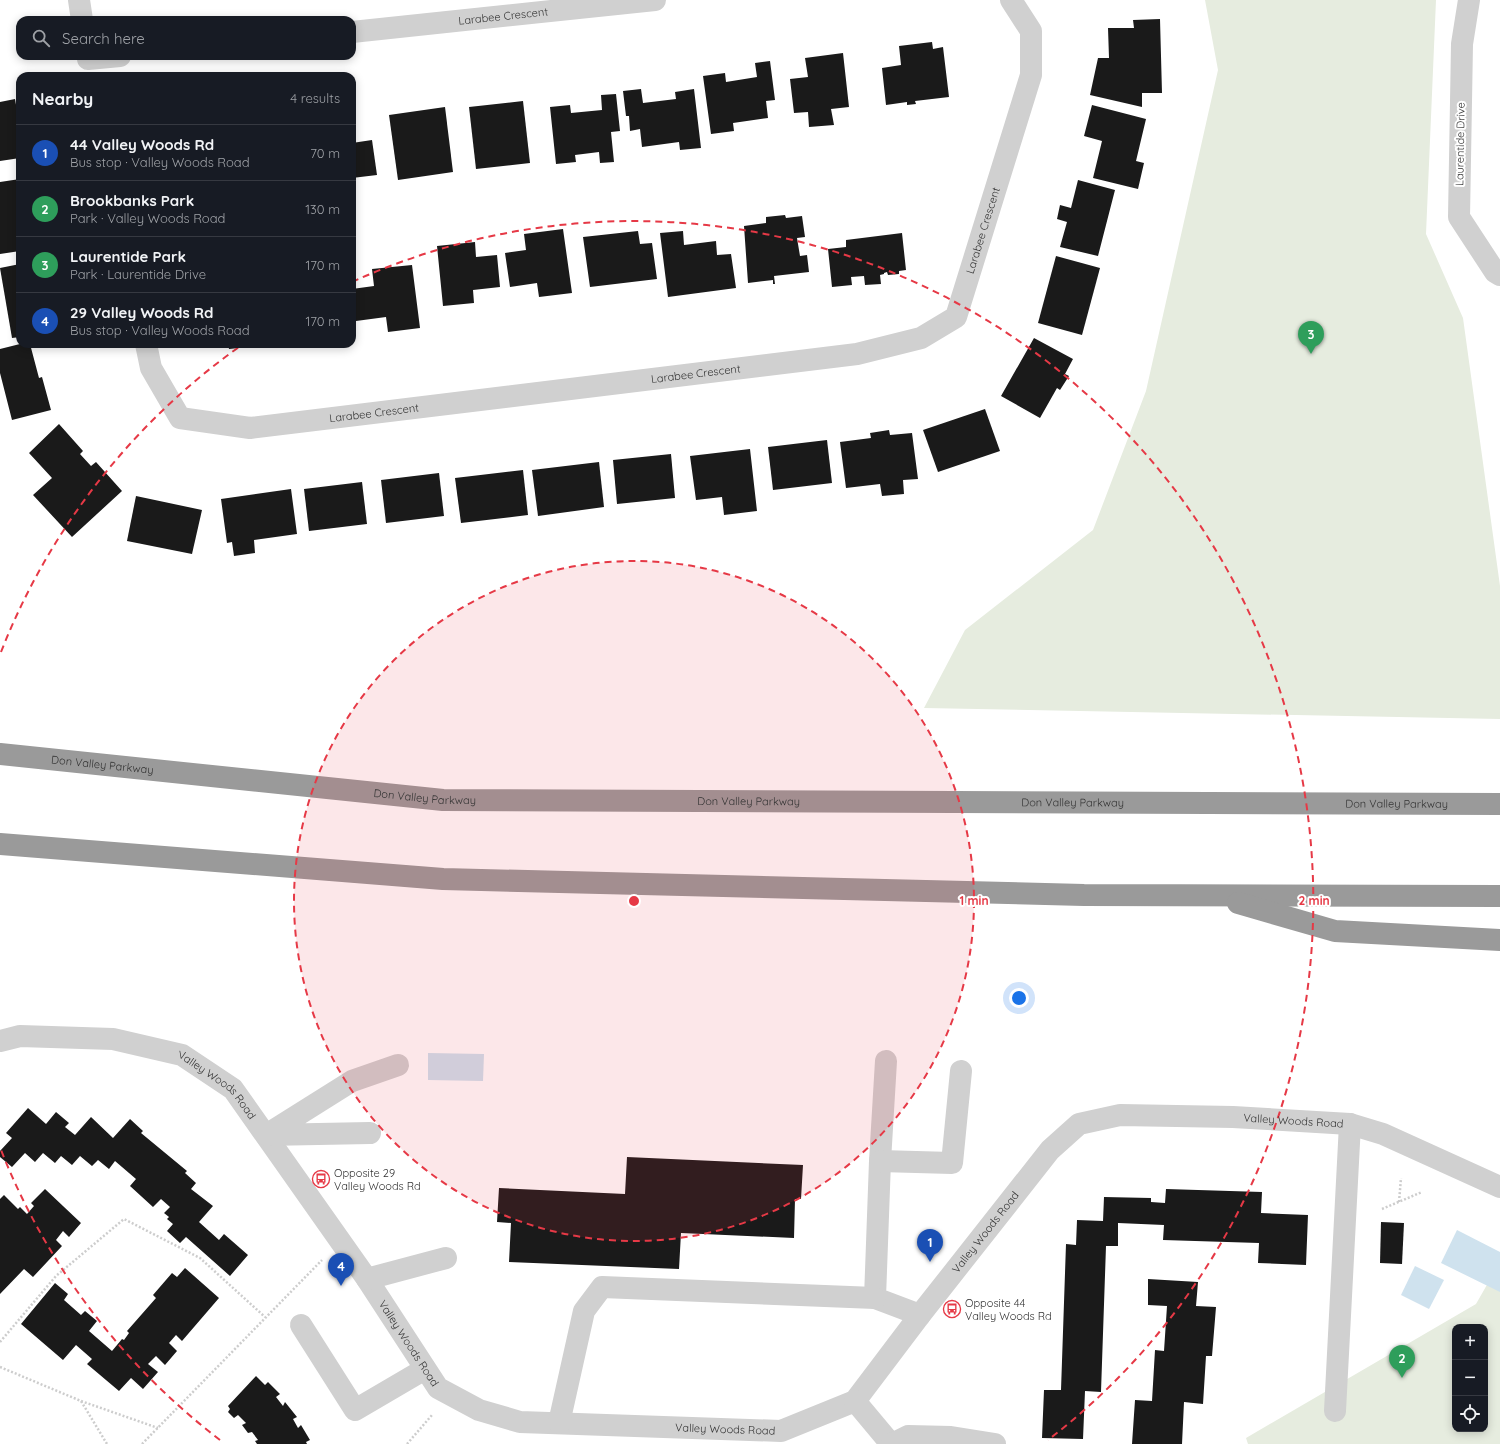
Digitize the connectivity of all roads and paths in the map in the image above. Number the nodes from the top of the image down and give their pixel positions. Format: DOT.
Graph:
graph roads {
  1 [pos="79,0"];
  2 [pos="655,0"];
  3 [pos="1011,0"];
  4 [pos="1469,0"];
  5 [pos="81,16"];
  6 [pos="356,32"];
  7 [pos="104,60"];
  8 [pos="89,64"];
  9 [pos="1500,274"];
  10 [pos="147,348"];
  11 [pos="0,754"];
  12 [pos="1500,789"];
  13 [pos="1424,803"];
  14 [pos="1500,804"];
  15 [pos="0,844"];
  16 [pos="1211,896"];
  17 [pos="1500,896"];
  18 [pos="1500,940"];
  19 [pos="0,1041"];
  20 [pos="886,1061"];
  21 [pos="398,1065"];
  22 [pos="961,1071"];
  23 [pos="1350,1124"];
  24 [pos="370,1133"];
  25 [pos="266,1135"];
  26 [pos="880,1161"];
  27 [pos="1401,1178"];
  28 [pos="1500,1187"];
  29 [pos="1422,1192"];
  30 [pos="1399,1202"];
  31 [pos="1382,1209"];
  32 [pos="342,1242"];
  33 [pos="446,1258"];
  34 [pos="367,1279"];
  35 [pos="875,1298"];
  36 [pos="920,1315"];
  37 [pos="265,1317"];
  38 [pos="301,1324"];
  39 [pos="0,1342"];
  40 [pos="0,1367"];
  41 [pos="426,1368"];
  42 [pos="447,1393"];
  43 [pos="81,1401"];
  44 [pos="855,1401"];
  45 [pos="1335,1411"];
  46 [pos="559,1423"];
  47 [pos="158,1428"];
  48 [pos="703,1436"];
  49 [pos="107,1444"];
  50 [pos="142,1444"];
  51 [pos="407,1444"];
  52 [pos="892,1444"];
  53 [pos="995,1444"];
  1 -- 5 [label="street"];
  2 -- 6 [label="street, Larabee Crescent"];
  3 -- 10 [label="street, Larabee Crescent"];
  4 -- 9 [label="street, Laurentide Drive"];
  7 -- 8 [label="street"];
  11 -- 13 [label="highway, Don Valley Parkway"];
  12 -- 13 [label="highway"];
  13 -- 14 [label="highway, Don Valley Parkway"];
  15 -- 16 [label="highway"];
  16 -- 17 [label="highway"];
  16 -- 18 [label="highway"];
  19 -- 25 [label="street, Valley Woods Road"];
  20 -- 26 [label="street"];
  21 -- 25 [label="street"];
  22 -- 26 [label="street"];
  23 -- 28 [label="street, Valley Woods Road"];
  23 -- 36 [label="street, Valley Woods Road"];
  23 -- 45 [label="street"];
  24 -- 25 [label="street"];
  25 -- 32 [label="street, Valley Woods Road"];
  26 -- 35 [label="street"];
  27 -- 30 [label="path"];
  29 -- 30 [label="path"];
  30 -- 31 [label="path"];
  32 -- 34 [label="street, Valley Woods Road"];
  32 -- 37 [label="path"];
  33 -- 34 [label="street"];
  34 -- 41 [label="street, Valley Woods Road"];
  35 -- 36 [label="street"];
  35 -- 46 [label="street"];
  36 -- 44 [label="street, Valley Woods Road"];
  37 -- 39 [label="path"];
  37 -- 47 [label="path"];
  38 -- 41 [label="street"];
  40 -- 43 [label="path"];
  41 -- 42 [label="street, Valley Woods Road"];
  42 -- 46 [label="street, Valley Woods Road"];
  42 -- 51 [label="path"];
  43 -- 47 [label="path"];
  43 -- 49 [label="path"];
  44 -- 48 [label="street, Valley Woods Road"];
  44 -- 52 [label="street"];
  46 -- 48 [label="street, Valley Woods Road"];
  47 -- 50 [label="path"];
  52 -- 53 [label="street"];
}
